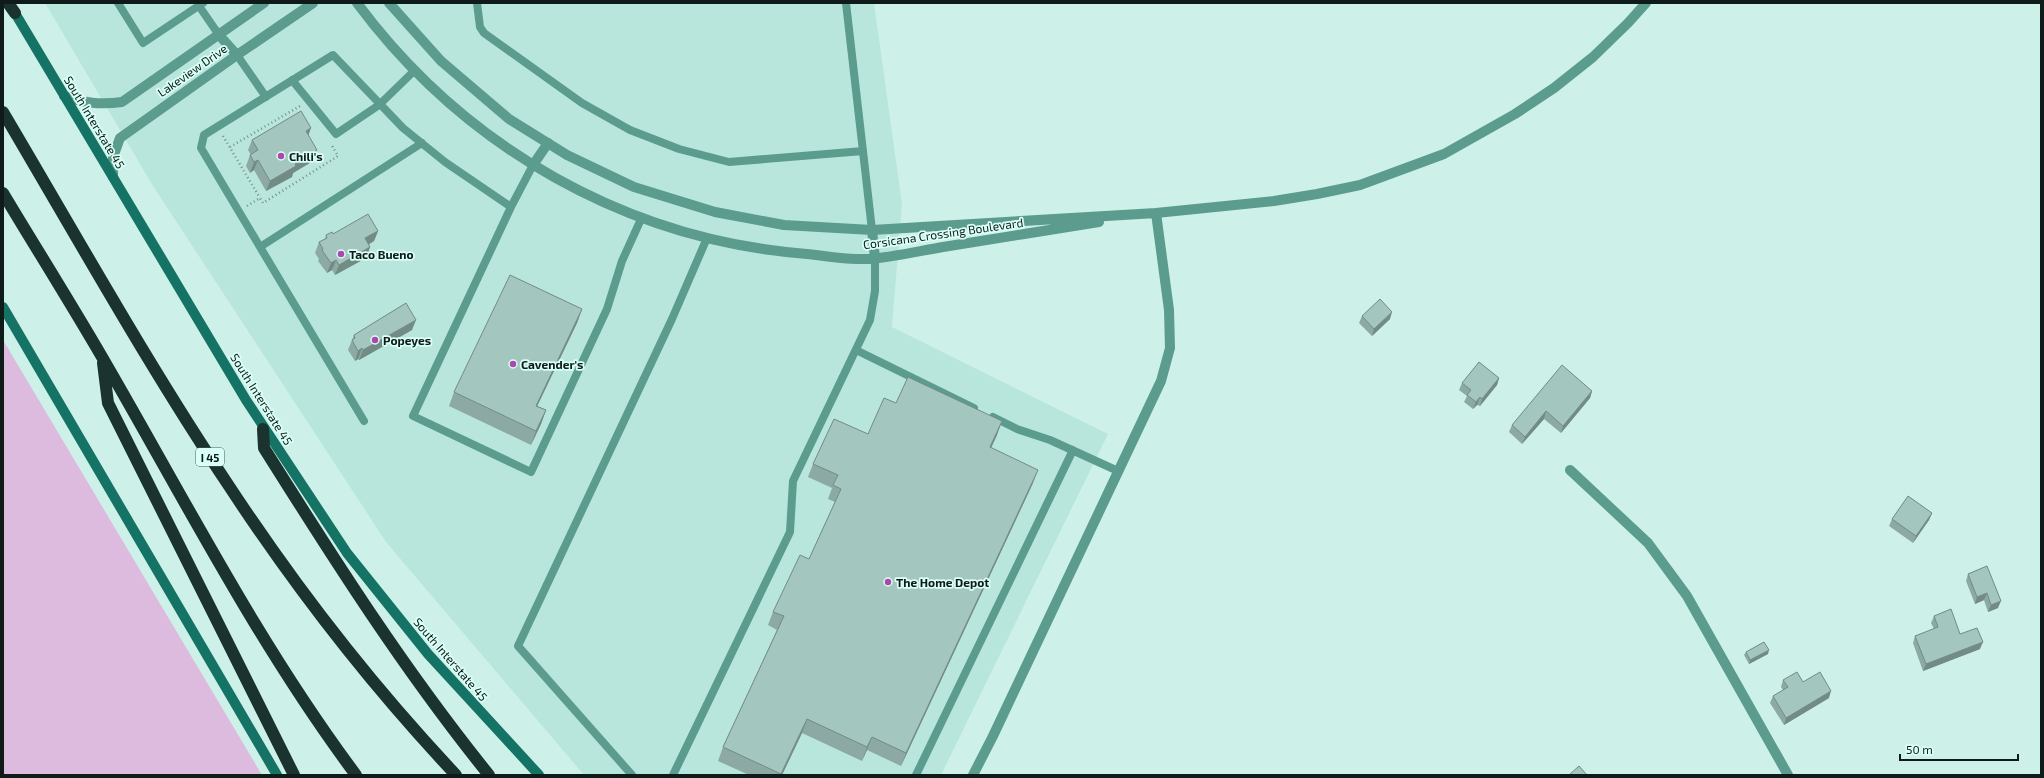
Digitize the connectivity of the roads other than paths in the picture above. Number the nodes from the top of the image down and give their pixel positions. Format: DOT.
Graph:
graph roads {
  1 [pos="118,3"];
  2 [pos="264,3"];
  3 [pos="313,3"];
  4 [pos="357,3"];
  5 [pos="389,3"];
  6 [pos="477,3"];
  7 [pos="846,3"];
  8 [pos="1646,3"];
  9 [pos="201,5"];
  10 [pos="11,6"];
  11 [pos="219,35"];
  12 [pos="237,55"];
  13 [pos="414,71"];
  14 [pos="292,80"];
  15 [pos="64,96"];
  16 [pos="266,97"];
  17 [pos="379,105"];
  18 [pos="3,112"];
  19 [pos="422,143"];
  20 [pos="548,143"];
  21 [pos="863,151"];
  22 [pos="534,165"];
  23 [pos="113,177"];
  24 [pos="3,193"];
  25 [pos="511,207"];
  26 [pos="1156,213"];
  27 [pos="642,217"];
  28 [pos="872,230"];
  29 [pos="707,238"];
  30 [pos="260,248"];
  31 [pos="875,258"];
  32 [pos="3,307"];
  33 [pos="856,350"];
  34 [pos="102,356"];
  35 [pos="364,421"];
  36 [pos="264,429"];
  37 [pos="1073,450"];
  38 [pos="1570,470"];
  39 [pos="1118,471"];
  40 [pos="277,775"];
  41 [pos="294,775"];
  42 [pos="356,775"];
  43 [pos="456,775"];
  44 [pos="489,775"];
  45 [pos="539,775"];
  46 [pos="632,775"];
  47 [pos="674,775"];
  48 [pos="916,775"];
  49 [pos="973,775"];
  50 [pos="1788,775"];
  1 -- 9 [label="lane"];
  2 -- 11 [label="street, Lakeview Drive"];
  3 -- 12 [label="street, Lakeview Drive"];
  4 -- 13 [label="street, Corsicana Crossing Boulevard"];
  5 -- 20 [label="street, Corsicana Crossing Boulevard"];
  6 -- 21 [label="lane"];
  7 -- 21 [label="lane"];
  8 -- 26 [label="street, Corsicana Crossing Boulevard"];
  9 -- 11 [label="lane"];
  10 -- 15 [label="main road, South Interstate 45"];
  11 -- 12 [label="street"];
  11 -- 15 [label="street, Lakeview Drive"];
  12 -- 16 [label="lane"];
  12 -- 23 [label="street, Lakeview Drive"];
  13 -- 17 [label="lane"];
  13 -- 22 [label="street, Corsicana Crossing Boulevard"];
  14 -- 16 [label="lane"];
  14 -- 17 [label="lane"];
  14 -- 17 [label="lane"];
  15 -- 23 [label="main road, South Interstate 45"];
  16 -- 30 [label="lane"];
  17 -- 19 [label="lane"];
  18 -- 43 [label="highway, I 45"];
  19 -- 25 [label="lane"];
  19 -- 30 [label="lane"];
  20 -- 22 [label="street"];
  20 -- 28 [label="street, Corsicana Crossing Boulevard"];
  21 -- 28 [label="lane"];
  22 -- 25 [label="lane"];
  22 -- 27 [label="street, Corsicana Crossing Boulevard"];
  23 -- 36 [label="main road, South Interstate 45"];
  24 -- 34 [label="highway"];
  25 -- 27 [label="lane"];
  26 -- 28 [label="street, Corsicana Crossing Boulevard"];
  26 -- 31 [label="street, Corsicana Crossing Boulevard"];
  26 -- 39 [label="street"];
  27 -- 29 [label="street, Corsicana Crossing Boulevard"];
  28 -- 31 [label="street"];
  29 -- 31 [label="street, Corsicana Crossing Boulevard"];
  29 -- 46 [label="lane"];
  30 -- 35 [label="lane"];
  31 -- 33 [label="lane"];
  32 -- 40 [label="main road"];
  33 -- 37 [label="lane"];
  33 -- 47 [label="lane"];
  34 -- 41 [label="highway"];
  34 -- 42 [label="highway"];
  36 -- 44 [label="highway"];
  36 -- 45 [label="main road, South Interstate 45"];
  37 -- 39 [label="lane"];
  37 -- 48 [label="lane"];
  38 -- 50 [label="street"];
  39 -- 49 [label="street"];
}
